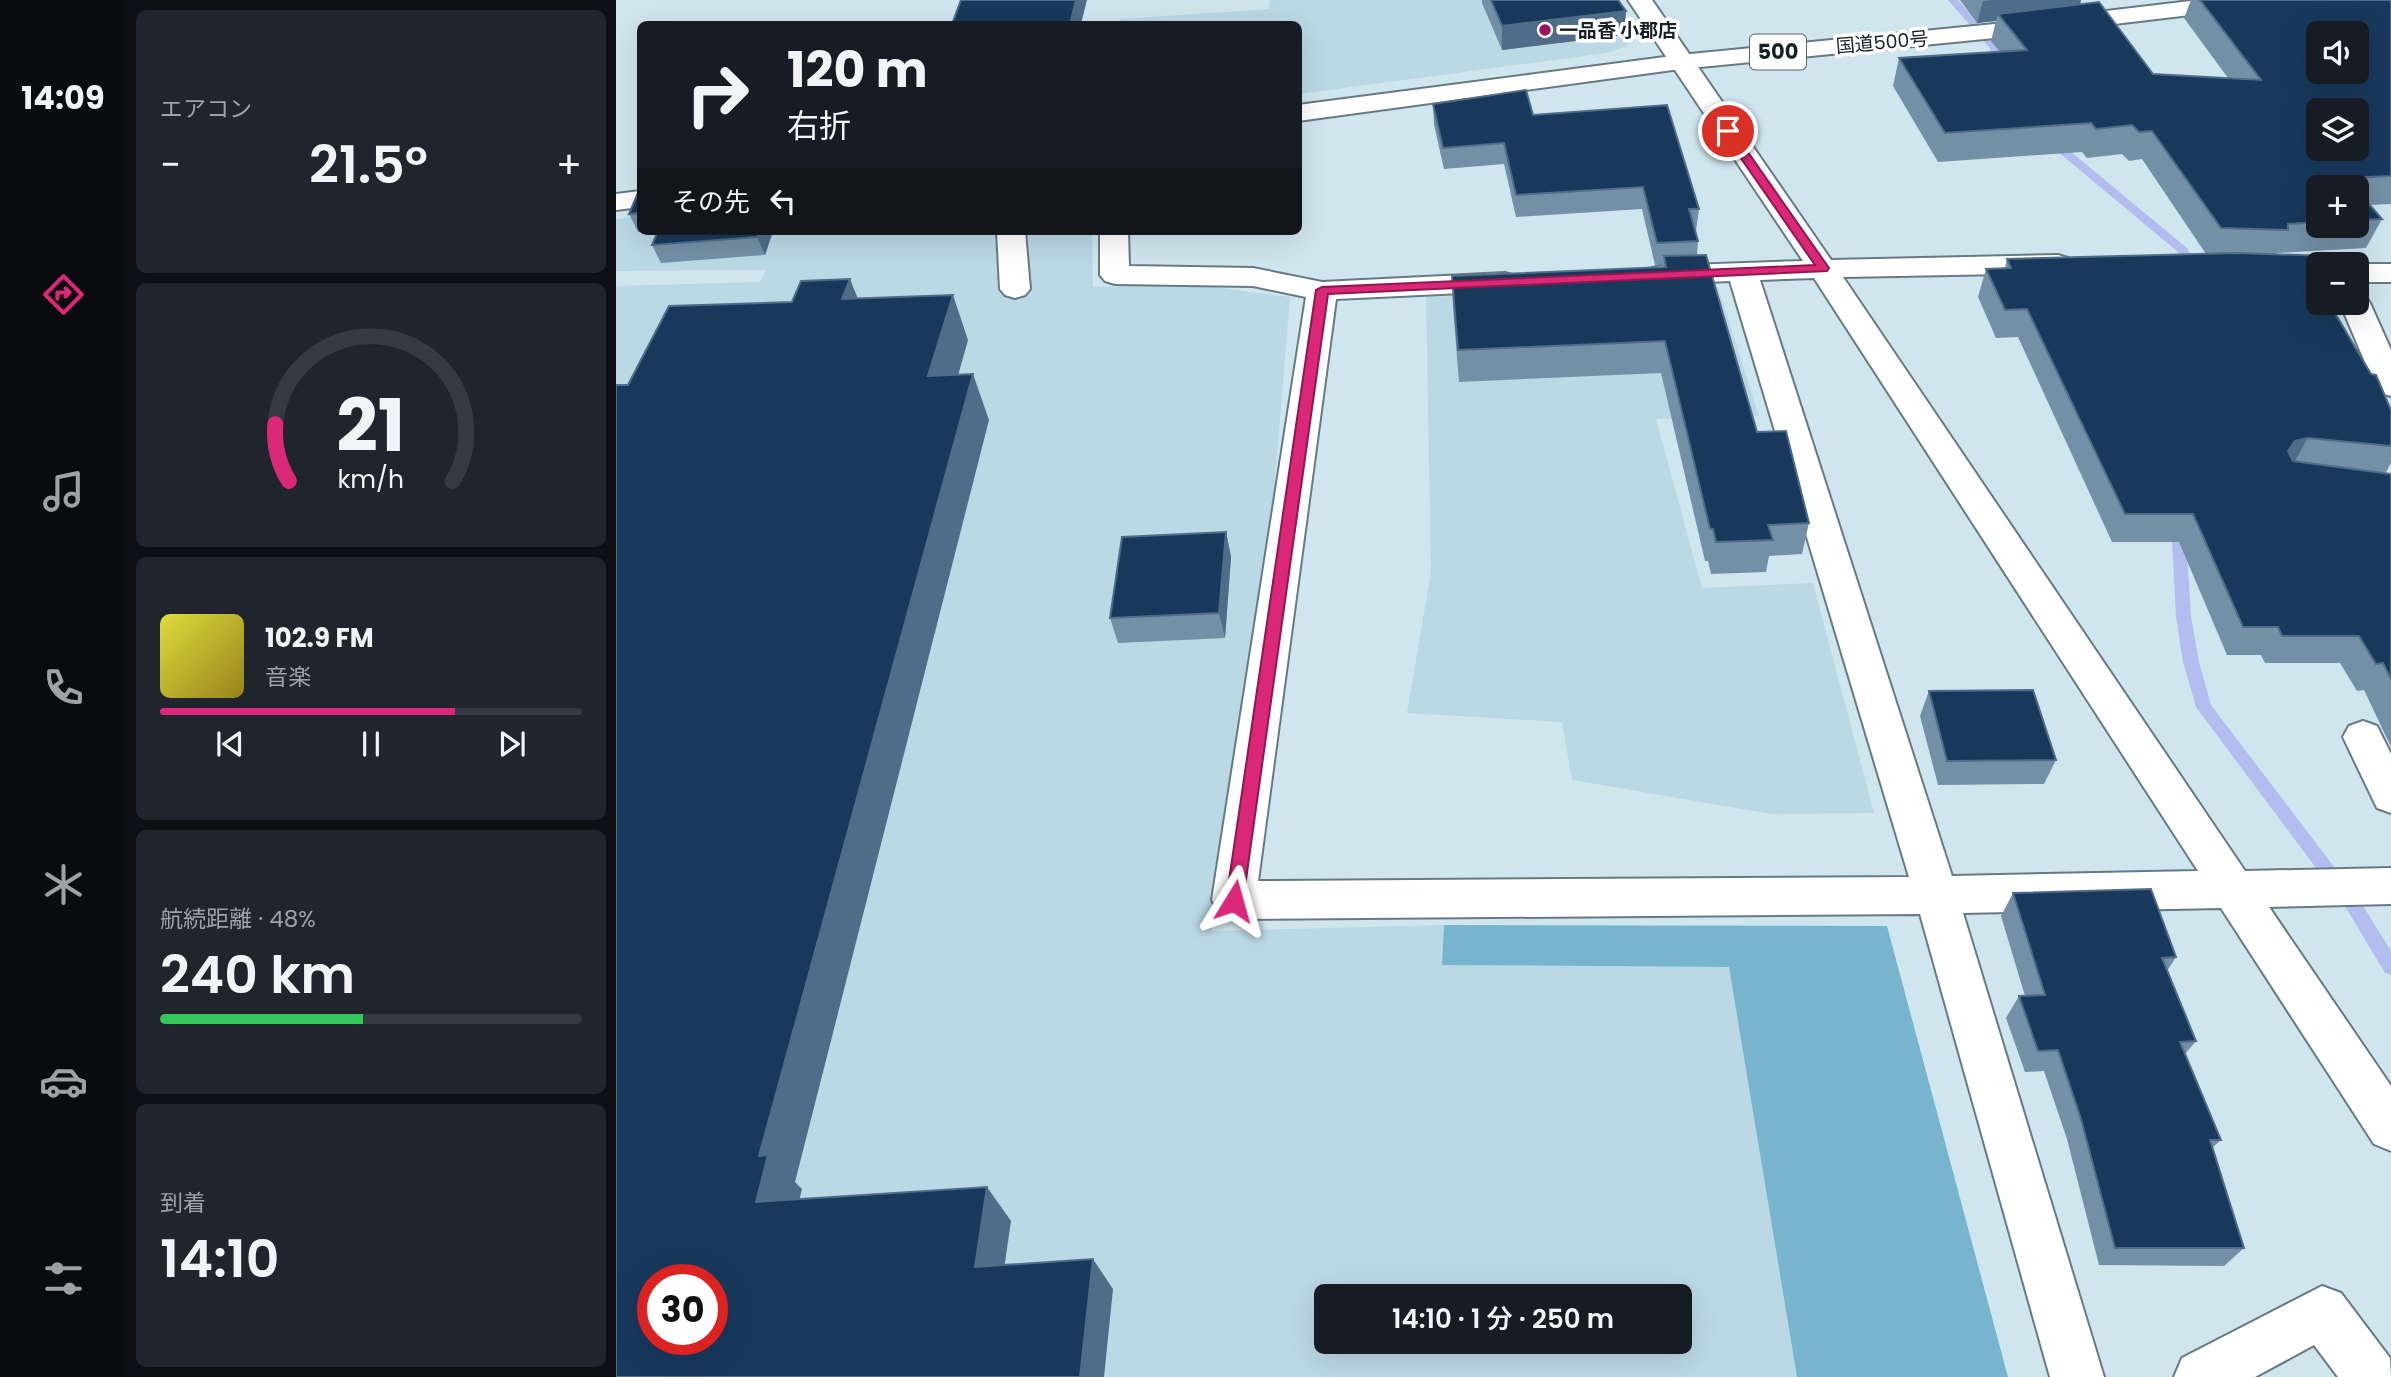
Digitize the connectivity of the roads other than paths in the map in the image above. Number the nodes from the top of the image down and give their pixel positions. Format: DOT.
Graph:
graph roads {
  1 [pos="1640,0"];
  2 [pos="2258,0"];
  3 [pos="1680,62"];
  4 [pos="1302,112"];
  5 [pos="637,199"];
  6 [pos="616,202"];
  7 [pos="1011,235"];
  8 [pos="1114,235"];
  9 [pos="2091,264"];
  10 [pos="1823,268"];
  11 [pos="1742,271"];
  12 [pos="2369,273"];
  13 [pos="2391,273"];
  14 [pos="1630,276"];
  15 [pos="1532,281"];
  16 [pos="1015,289"];
  17 [pos="1322,290"];
  18 [pos="2360,315"];
  19 [pos="2391,386"];
  20 [pos="2363,737"];
  21 [pos="2391,796"];
  22 [pos="2391,886"];
  23 [pos="2236,890"];
  24 [pos="1936,895"];
  25 [pos="2391,1128"];
  26 [pos="2077,1377"];
  27 [pos="2201,1377"];
  28 [pos="2371,1377"];
  1 -- 3 [label="main road"];
  2 -- 3 [label="main road, 国道500号 / 500"];
  3 -- 4 [label="main road, 国道500号 / 500"];
  3 -- 10 [label="main road"];
  5 -- 6 [label="main road"];
  7 -- 16 [label="main road"];
  8 -- 17 [label="main road"];
  9 -- 10 [label="main road"];
  10 -- 11 [label="main road"];
  10 -- 23 [label="main road"];
  11 -- 14 [label="main road"];
  11 -- 24 [label="main road"];
  12 -- 13 [label="main road"];
  15 -- 17 [label="main road"];
  17 -- 24 [label="main road"];
  18 -- 19 [label="main road"];
  20 -- 21 [label="main road"];
  22 -- 23 [label="main road"];
  23 -- 24 [label="main road"];
  23 -- 25 [label="main road"];
  24 -- 26 [label="main road"];
  27 -- 28 [label="main road"];
}
